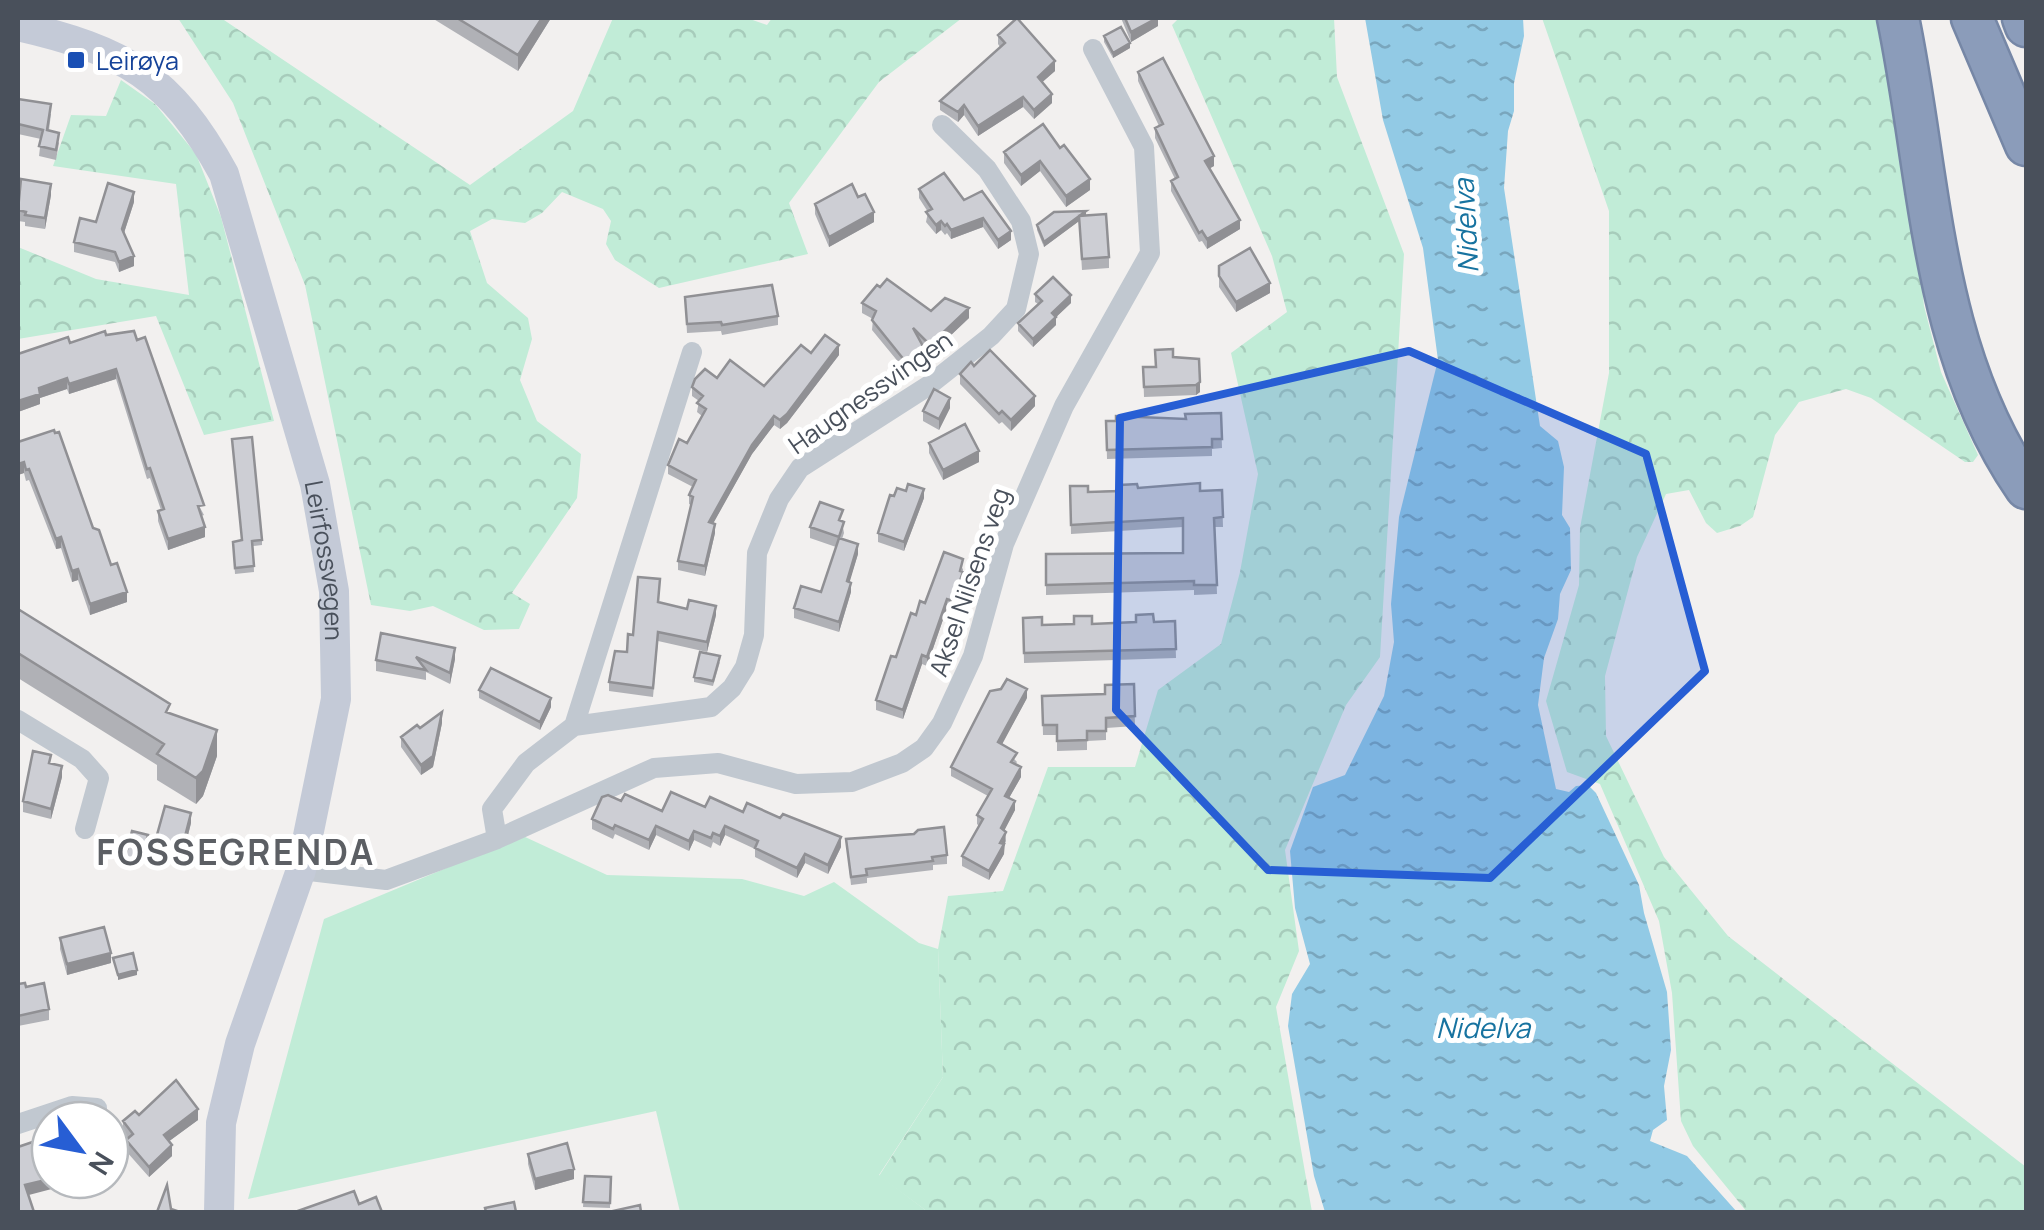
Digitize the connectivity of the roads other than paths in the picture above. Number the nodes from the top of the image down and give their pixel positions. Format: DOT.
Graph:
graph roads {
  1 [pos="1898,18"];
  2 [pos="1972,18"];
  3 [pos="2023,18"];
  4 [pos="18,26"];
  5 [pos="2026,26"];
  6 [pos="1093,49"];
  7 [pos="942,126"];
  8 [pos="2026,145"];
  9 [pos="692,352"];
  10 [pos="2026,488"];
  11 [pos="18,720"];
  12 [pos="574,726"];
  13 [pos="85,829"];
  14 [pos="497,839"];
  15 [pos="301,870"];
  16 [pos="219,1212"];
  1 -- 10 [label="highway"];
  2 -- 8 [label="highway"];
  3 -- 5 [label="highway"];
  4 -- 15 [label="street, Leirfossvegen"];
  6 -- 14 [label="street, Aksel Nilsens veg"];
  7 -- 12 [label="street, Haugnessvingen"];
  9 -- 12 [label="street"];
  11 -- 13 [label="street"];
  12 -- 14 [label="street, Haugnessvingen"];
  14 -- 15 [label="street, Aksel Nilsens veg"];
  15 -- 16 [label="street, Leirfossvegen"];
}
